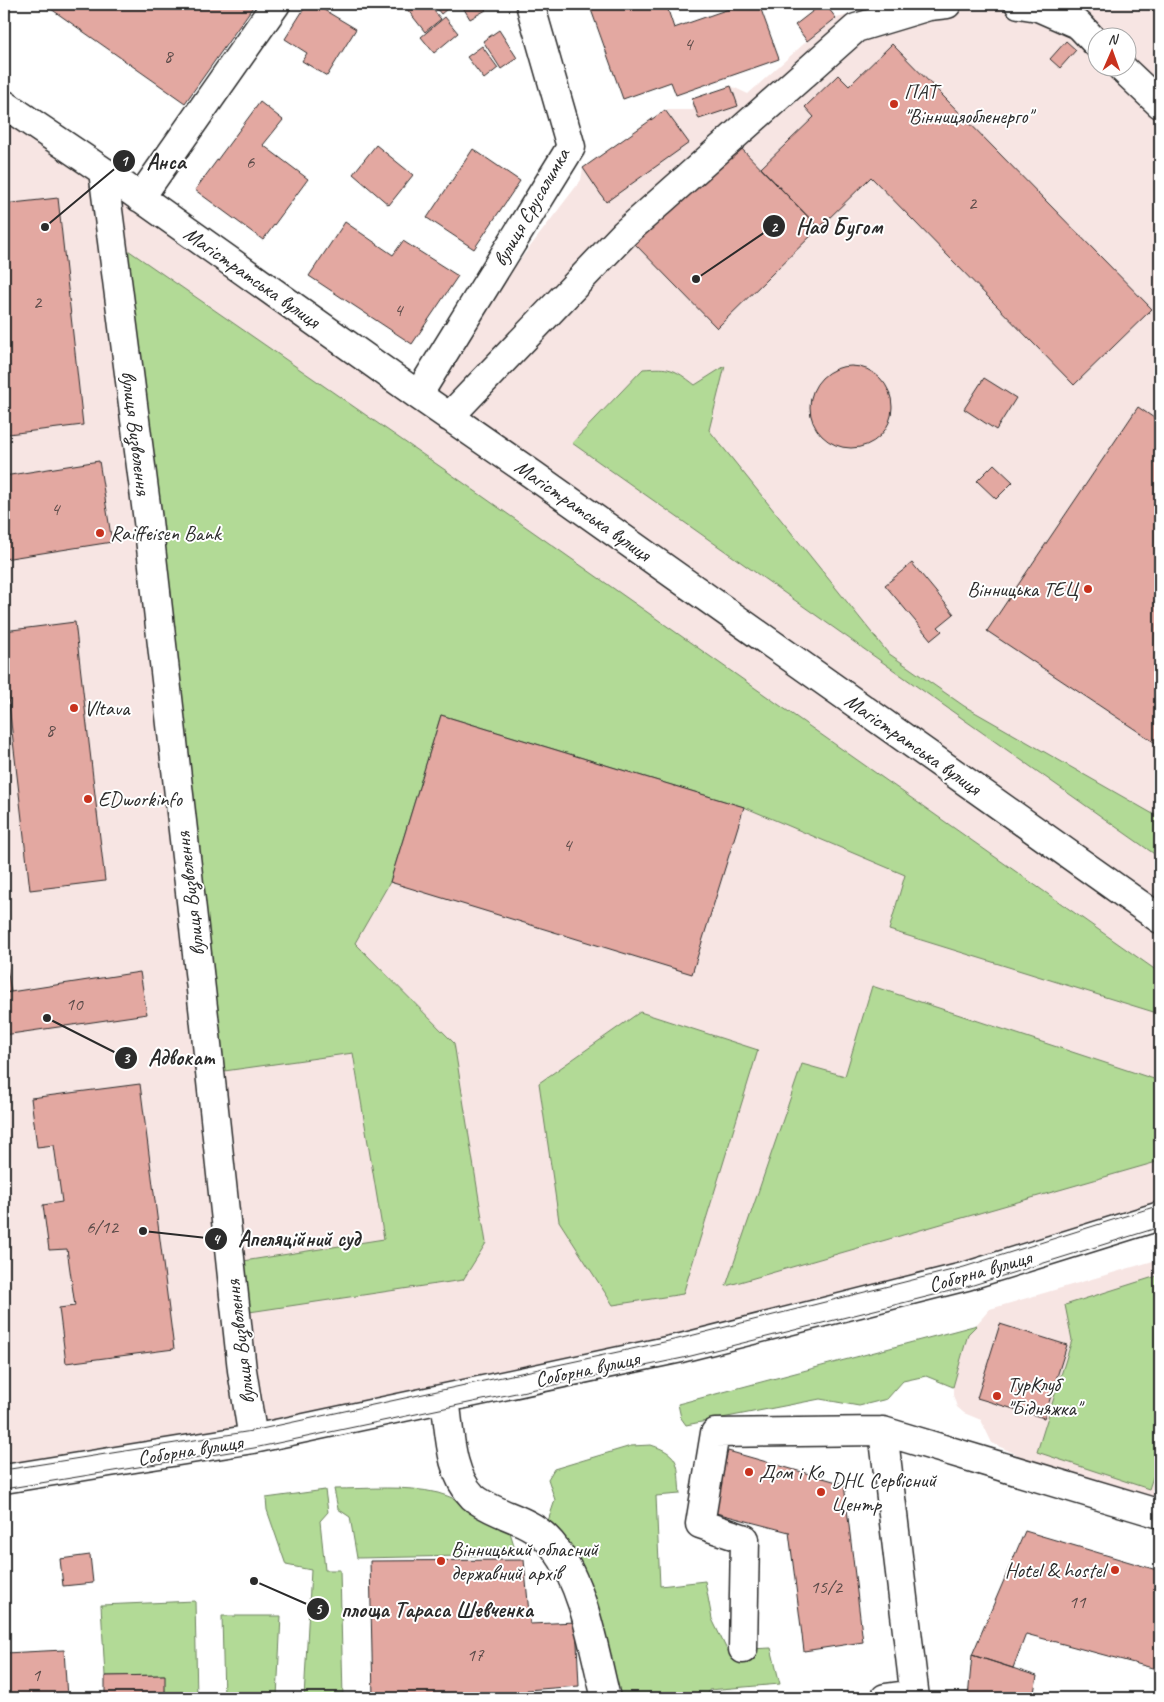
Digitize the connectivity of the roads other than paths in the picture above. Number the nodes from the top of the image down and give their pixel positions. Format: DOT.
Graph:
graph roads {
  1 [pos="276,4"];
  2 [pos="530,4"];
  3 [pos="947,4"];
  4 [pos="1019,4"];
  5 [pos="1086,32"];
  6 [pos="1133,78"];
  7 [pos="4,104"];
  8 [pos="1160,104"];
  9 [pos="103,171"];
  10 [pos="140,198"];
  11 [pos="418,395"];
  12 [pos="449,417"];
  13 [pos="1160,919"];
  14 [pos="1160,1216"];
  15 [pos="445,1400"];
  16 [pos="883,1431"];
  17 [pos="253,1440"];
  18 [pos="4,1479"];
  19 [pos="1160,1514"];
  20 [pos="743,1649"];
  21 [pos="914,1696"];
  22 [pos="606,1698"];
  23 [pos="885,1698"];
  1 -- 10 [label="street"];
  2 -- 11 [label="street, вулиця Єрусалимка"];
  3 -- 12 [label="street"];
  4 -- 5 [label="street"];
  6 -- 8 [label="street"];
  7 -- 9 [label="street, Магістратська вулиця"];
  9 -- 10 [label="street, Магістратська вулиця"];
  9 -- 17 [label="street, вулиця Визволення"];
  10 -- 11 [label="street, Магістратська вулиця"];
  11 -- 12 [label="street, Магістратська вулиця"];
  12 -- 13 [label="street, Магістратська вулиця"];
  14 -- 15 [label="street, Соборна вулиця"];
  15 -- 17 [label="street, Соборна вулиця"];
  15 -- 22 [label="street"];
  16 -- 19 [label="street"];
  16 -- 20 [label="street"];
  16 -- 21 [label="street"];
  17 -- 18 [label="street, Соборна вулиця"];
  21 -- 23 [label="street"];
}
